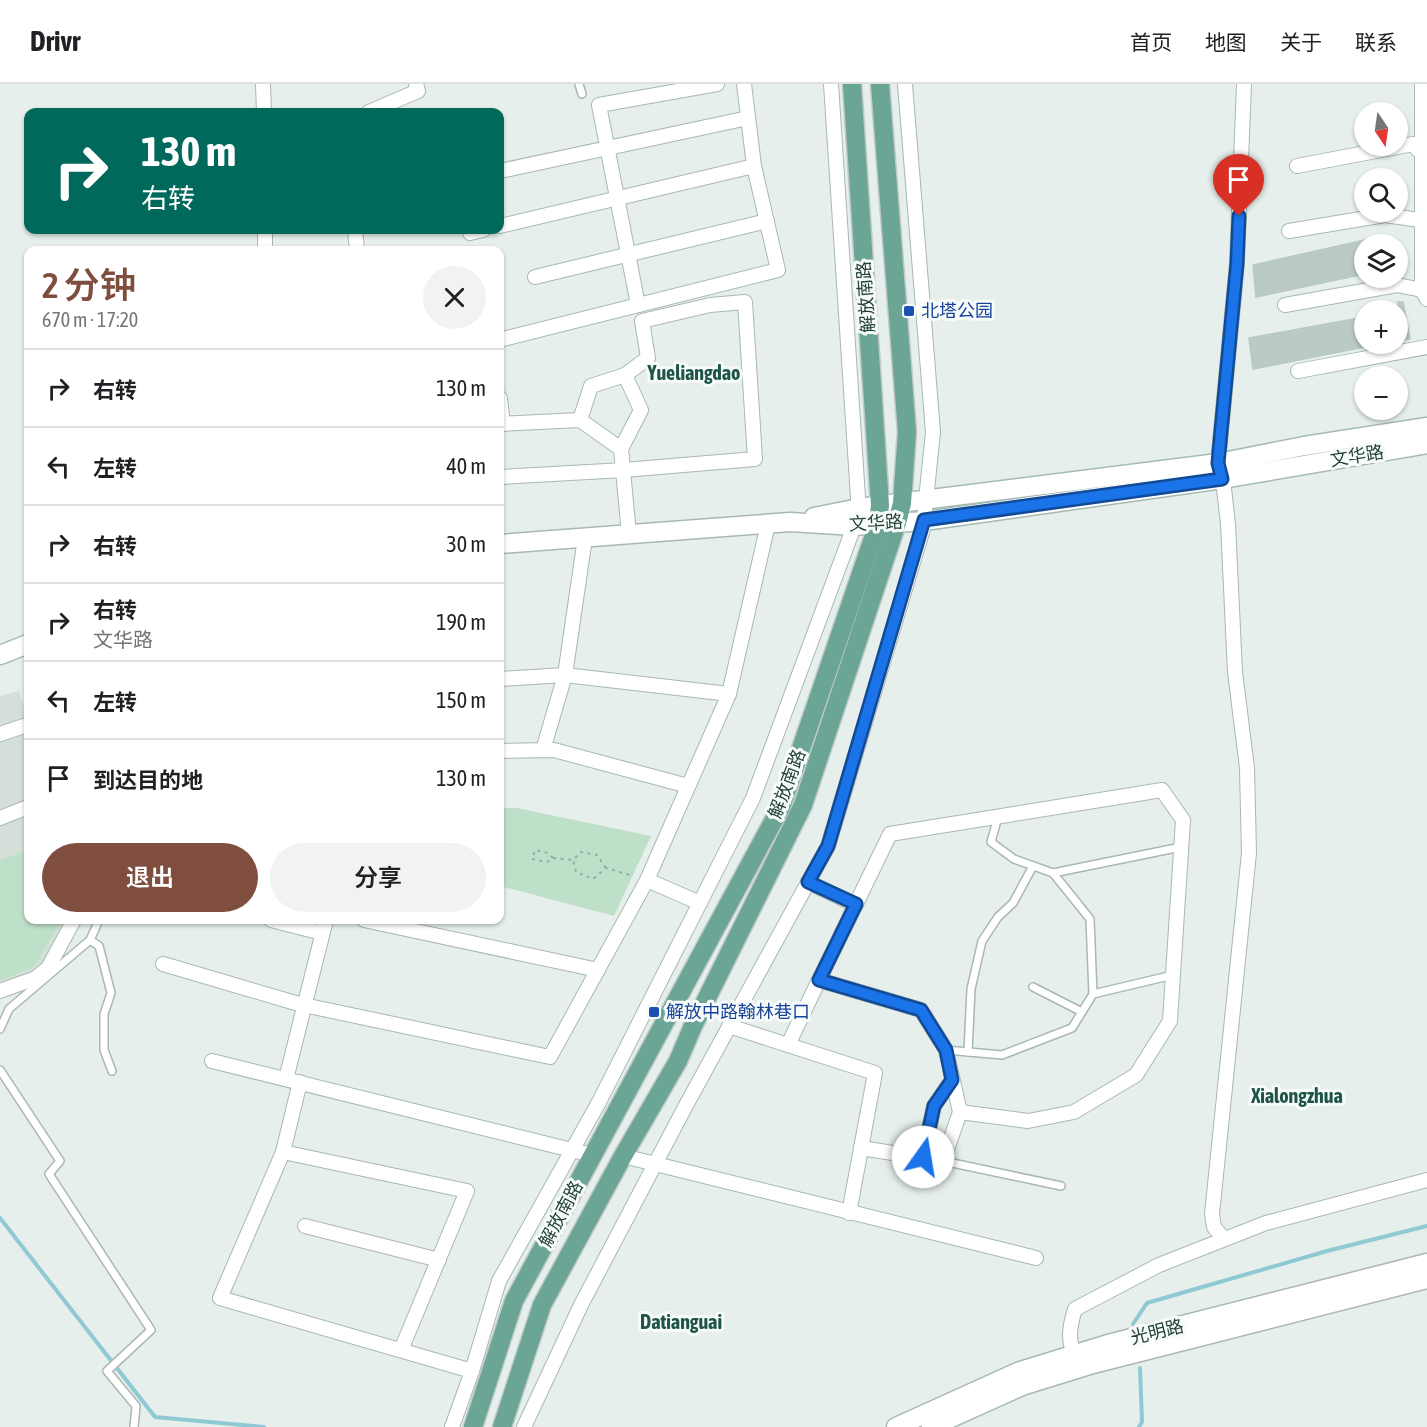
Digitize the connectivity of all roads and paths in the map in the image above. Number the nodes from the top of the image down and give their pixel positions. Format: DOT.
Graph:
graph roads {
  1 [pos="264,84"];
  2 [pos="416,84"];
  3 [pos="579,84"];
  4 [pos="717,84"];
  5 [pos="744,84"];
  6 [pos="831,84"];
  7 [pos="852,84"];
  8 [pos="880,84"];
  9 [pos="905,84"];
  10 [pos="1244,84"];
  11 [pos="1424,89"];
  12 [pos="582,94"];
  13 [pos="264,108"];
  14 [pos="378,108"];
  15 [pos="748,118"];
  16 [pos="1424,154"];
  17 [pos="754,166"];
  18 [pos="1297,166"];
  19 [pos="504,170"];
  20 [pos="1424,220"];
  21 [pos="767,221"];
  22 [pos="504,225"];
  23 [pos="1289,231"];
  24 [pos="628,255"];
  25 [pos="535,277"];
  26 [pos="1425,293"];
  27 [pos="638,305"];
  28 [pos="1285,305"];
  29 [pos="504,339"];
  30 [pos="1427,347"];
  31 [pos="1298,371"];
  32 [pos="625,375"];
  33 [pos="580,420"];
  34 [pos="504,424"];
  35 [pos="1427,427"];
  36 [pos="1427,444"];
  37 [pos="621,449"];
  38 [pos="624,470"];
  39 [pos="1220,471"];
  40 [pos="504,477"];
  41 [pos="926,500"];
  42 [pos="902,503"];
  43 [pos="880,505"];
  44 [pos="859,508"];
  45 [pos="924,520"];
  46 [pos="790,522"];
  47 [pos="897,523"];
  48 [pos="768,524"];
  49 [pos="878,524"];
  50 [pos="854,526"];
  51 [pos="629,534"];
  52 [pos="585,538"];
  53 [pos="504,544"];
  54 [pos="24,646"];
  55 [pos="0,655"];
  56 [pos="565,675"];
  57 [pos="504,679"];
  58 [pos="729,694"];
  59 [pos="24,726"];
  60 [pos="0,734"];
  61 [pos="543,750"];
  62 [pos="504,751"];
  63 [pos="688,786"];
  64 [pos="24,809"];
  65 [pos="999,817"];
  66 [pos="0,818"];
  67 [pos="1181,847"];
  68 [pos="553,858"];
  69 [pos="573,860"];
  70 [pos="1033,866"];
  71 [pos="606,868"];
  72 [pos="1053,873"];
  73 [pos="647,880"];
  74 [pos="808,882"];
  75 [pos="700,903"];
  76 [pos="856,904"];
  77 [pos="72,924"];
  78 [pos="97,924"];
  79 [pos="306,924"];
  80 [pos="383,924"];
  81 [pos="324,926"];
  82 [pos="90,940"];
  83 [pos="163,964"];
  84 [pos="598,970"];
  85 [pos="1173,975"];
  86 [pos="819,980"];
  87 [pos="1033,987"];
  88 [pos="0,991"];
  89 [pos="1094,994"];
  90 [pos="305,1005"];
  91 [pos="1082,1012"];
  92 [pos="729,1026"];
  93 [pos="0,1029"];
  94 [pos="788,1045"];
  95 [pos="946,1050"];
  96 [pos="968,1052"];
  97 [pos="212,1061"];
  98 [pos="0,1070"];
  99 [pos="112,1071"];
  100 [pos="952,1080"];
  101 [pos="293,1081"];
  102 [pos="960,1112"];
  103 [pos="861,1148"];
  104 [pos="572,1151"];
  105 [pos="283,1152"];
  106 [pos="592,1155"];
  107 [pos="623,1156"];
  108 [pos="923,1157"];
  109 [pos="943,1161"];
  110 [pos="656,1163"];
  111 [pos="1427,1180"];
  112 [pos="1061,1186"];
  113 [pos="849,1213"];
  114 [pos="305,1226"];
  115 [pos="1224,1239"];
  116 [pos="1035,1258"];
  117 [pos="439,1260"];
  118 [pos="1427,1263"];
  119 [pos="1427,1280"];
  120 [pos="401,1350"];
  121 [pos="1077,1361"];
  122 [pos="472,1371"];
  123 [pos="134,1427"];
  124 [pos="452,1427"];
  125 [pos="473,1427"];
  126 [pos="502,1427"];
  127 [pos="524,1427"];
  128 [pos="896,1427"];
  129 [pos="931,1427"];
  1 -- 13 [label="street"];
  2 -- 14 [label="street"];
  3 -- 12 [label="lane"];
  4 -- 24 [label="street"];
  5 -- 15 [label="street"];
  6 -- 44 [label="street"];
  7 -- 43 [label="main road, 解放南路"];
  8 -- 42 [label="main road, 解放南路"];
  9 -- 41 [label="street"];
  10 -- 39 [label="street"];
  11 -- 16 [label="street"];
  15 -- 17 [label="street"];
  15 -- 19 [label="street"];
  16 -- 18 [label="street"];
  16 -- 20 [label="street"];
  17 -- 21 [label="street"];
  17 -- 22 [label="street"];
  20 -- 23 [label="street"];
  20 -- 26 [label="street"];
  21 -- 24 [label="street"];
  21 -- 27 [label="street"];
  24 -- 25 [label="street"];
  24 -- 27 [label="street"];
  26 -- 28 [label="street"];
  27 -- 29 [label="street"];
  30 -- 31 [label="street"];
  32 -- 33 [label="street"];
  32 -- 37 [label="street"];
  32 -- 38 [label="street"];
  33 -- 34 [label="street"];
  33 -- 37 [label="street"];
  35 -- 39 [label="street, 文华路"];
  36 -- 39 [label="street, 文华路"];
  37 -- 38 [label="street"];
  38 -- 40 [label="street"];
  38 -- 51 [label="street"];
  39 -- 41 [label="street, 文华路"];
  39 -- 45 [label="street, 文华路"];
  39 -- 115 [label="street"];
  41 -- 42 [label="street, 文华路"];
  41 -- 45 [label="street"];
  42 -- 43 [label="street, 文华路"];
  42 -- 47 [label="main road, 解放南路"];
  43 -- 44 [label="street, 文华路"];
  43 -- 49 [label="main road, 解放南路"];
  44 -- 46 [label="street, 文华路"];
  44 -- 50 [label="street"];
  45 -- 47 [label="street, 文华路"];
  45 -- 74 [label="street"];
  46 -- 48 [label="street, 文华路"];
  46 -- 50 [label="street, 文华路"];
  47 -- 49 [label="street, 文华路"];
  47 -- 107 [label="main road, 解放南路"];
  48 -- 51 [label="street, 文华路"];
  48 -- 58 [label="street"];
  49 -- 50 [label="street, 文华路"];
  49 -- 106 [label="main road, 解放南路"];
  50 -- 75 [label="street"];
  51 -- 52 [label="street, 文华路"];
  52 -- 53 [label="street, 文华路"];
  52 -- 56 [label="street"];
  54 -- 55 [label="street"];
  56 -- 57 [label="street"];
  56 -- 58 [label="street"];
  56 -- 61 [label="street"];
  58 -- 63 [label="street"];
  59 -- 60 [label="street"];
  61 -- 62 [label="street"];
  61 -- 63 [label="street"];
  63 -- 73 [label="street"];
  64 -- 66 [label="street"];
  65 -- 67 [label="street"];
  65 -- 70 [label="lane"];
  65 -- 76 [label="street"];
  67 -- 72 [label="lane"];
  67 -- 85 [label="street"];
  68 -- 68 [label="path"];
  68 -- 69 [label="path"];
  69 -- 71 [label="path"];
  69 -- 71 [label="path"];
  70 -- 72 [label="lane"];
  70 -- 96 [label="lane"];
  71 -- 73 [label="path"];
  72 -- 89 [label="lane"];
  73 -- 75 [label="street"];
  73 -- 84 [label="street"];
  74 -- 76 [label="street"];
  74 -- 92 [label="street"];
  75 -- 104 [label="street"];
  76 -- 86 [label="street"];
  77 -- 88 [label="street"];
  78 -- 82 [label="lane"];
  79 -- 81 [label="street"];
  80 -- 84 [label="street"];
  81 -- 90 [label="street"];
  82 -- 93 [label="lane"];
  82 -- 99 [label="lane"];
  83 -- 90 [label="street"];
  84 -- 90 [label="street"];
  85 -- 89 [label="lane"];
  85 -- 102 [label="street"];
  86 -- 94 [label="street"];
  86 -- 95 [label="street"];
  87 -- 91 [label="lane"];
  89 -- 91 [label="lane"];
  90 -- 101 [label="street"];
  91 -- 96 [label="lane"];
  92 -- 94 [label="street"];
  92 -- 110 [label="street"];
  94 -- 103 [label="street"];
  95 -- 96 [label="lane"];
  95 -- 100 [label="street"];
  97 -- 101 [label="street"];
  98 -- 123 [label="lane"];
  100 -- 102 [label="street"];
  100 -- 108 [label="street"];
  101 -- 104 [label="street"];
  101 -- 105 [label="street"];
  102 -- 109 [label="street"];
  103 -- 108 [label="street"];
  103 -- 113 [label="street"];
  104 -- 106 [label="street"];
  104 -- 122 [label="street"];
  105 -- 117 [label="street"];
  105 -- 120 [label="street"];
  106 -- 125 [label="main road, 解放南路"];
  107 -- 110 [label="street"];
  107 -- 126 [label="main road, 解放南路"];
  108 -- 109 [label="street"];
  109 -- 112 [label="lane"];
  110 -- 113 [label="street"];
  110 -- 127 [label="street"];
  111 -- 115 [label="street"];
  113 -- 116 [label="street"];
  114 -- 117 [label="street"];
  115 -- 121 [label="street"];
  117 -- 120 [label="street"];
  118 -- 121 [label="street, 光明路"];
  119 -- 121 [label="street, 光明路"];
  120 -- 122 [label="street"];
  121 -- 128 [label="street, 光明路"];
  121 -- 129 [label="street, 光明路"];
  122 -- 124 [label="street"];
}
